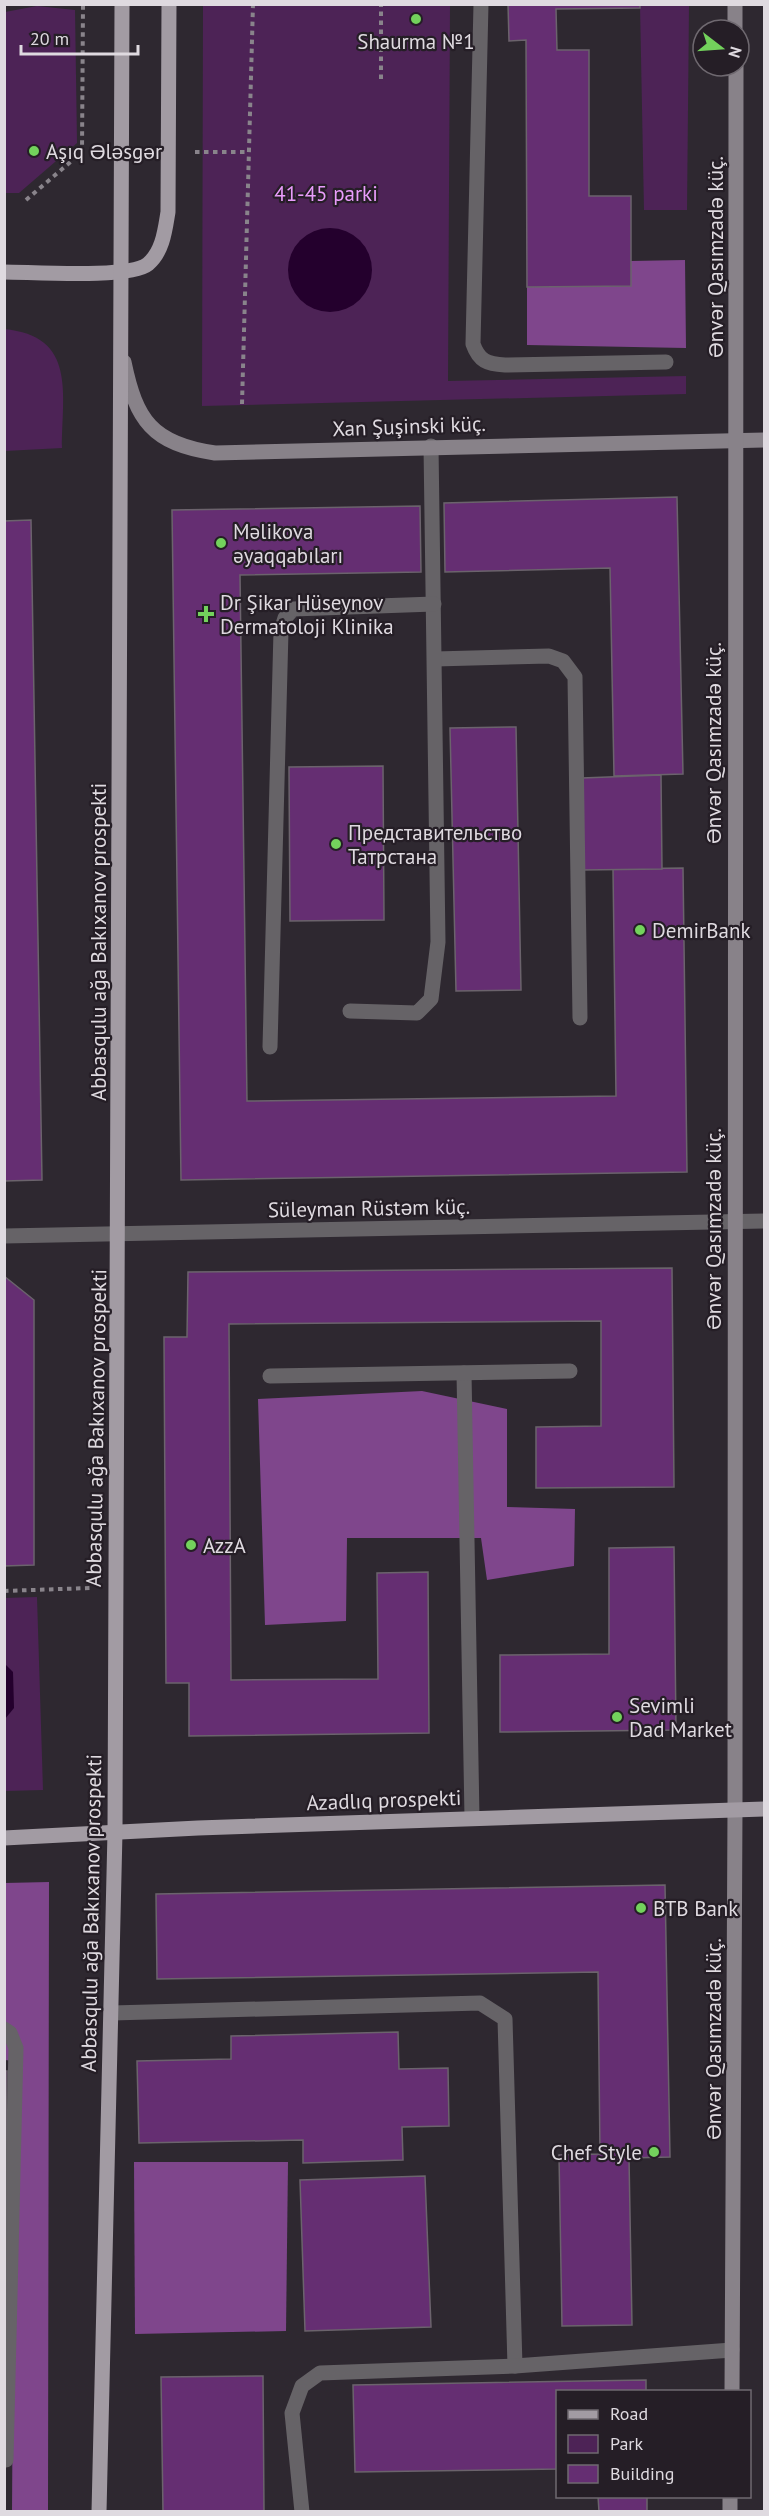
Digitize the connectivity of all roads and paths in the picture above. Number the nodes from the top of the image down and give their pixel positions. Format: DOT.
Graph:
graph roads {
  1 [pos="82,4"];
  2 [pos="122,4"];
  3 [pos="169,4"];
  4 [pos="253,4"];
  5 [pos="381,4"];
  6 [pos="481,4"];
  7 [pos="735,78"];
  8 [pos="381,79"];
  9 [pos="191,152"];
  10 [pos="249,152"];
  11 [pos="26,200"];
  12 [pos="4,272"];
  13 [pos="120,272"];
  14 [pos="120,344"];
  15 [pos="666,362"];
  16 [pos="242,404"];
  17 [pos="765,440"];
  18 [pos="735,441"];
  19 [pos="431,446"];
  20 [pos="434,604"];
  21 [pos="435,659"];
  22 [pos="350,1011"];
  23 [pos="580,1018"];
  24 [pos="270,1047"];
  25 [pos="765,1221"];
  26 [pos="733,1222"];
  27 [pos="119,1233"];
  28 [pos="4,1236"];
  29 [pos="570,1371"];
  30 [pos="464,1373"];
  31 [pos="270,1376"];
  32 [pos="115,1587"];
  33 [pos="4,1591"];
  34 [pos="765,1809"];
  35 [pos="735,1810"];
  36 [pos="472,1818"];
  37 [pos="115,1832"];
  38 [pos="4,1838"];
  39 [pos="112,2013"];
  40 [pos="4,2029"];
  41 [pos="732,2350"];
  42 [pos="515,2366"];
  43 [pos="732,2390"];
  44 [pos="6,2460"];
  45 [pos="99,2511"];
  46 [pos="302,2511"];
  1 -- 11 [label="path"];
  2 -- 13 [label="main road"];
  3 -- 13 [label="main road"];
  4 -- 10 [label="path"];
  5 -- 8 [label="path"];
  6 -- 15 [label="street"];
  7 -- 18 [label="main road, Ənvər Qasımzadə küç."];
  9 -- 10 [label="path"];
  10 -- 16 [label="path"];
  12 -- 13 [label="main road"];
  13 -- 14 [label="main road, Abbasqulu ağa Bakıxanov prospekti"];
  14 -- 19 [label="main road, Xan Şuşinski küç."];
  14 -- 27 [label="main road, Abbasqulu ağa Bakıxanov prospekti"];
  17 -- 18 [label="main road, Xan Şuşinski küç."];
  18 -- 19 [label="main road, Xan Şuşinski küç."];
  18 -- 26 [label="main road, Ənvər Qasımzadə küç."];
  19 -- 20 [label="street"];
  20 -- 21 [label="street"];
  20 -- 24 [label="street"];
  21 -- 22 [label="street"];
  21 -- 23 [label="street"];
  25 -- 26 [label="street, Süleyman Rüstəm küç."];
  26 -- 27 [label="street, Süleyman Rüstəm küç."];
  26 -- 35 [label="main road, Ənvər Qasımzadə küç."];
  27 -- 28 [label="street, Süleyman Rüstəm küç."];
  27 -- 32 [label="main road, Abbasqulu ağa Bakıxanov prospekti"];
  29 -- 30 [label="street"];
  30 -- 31 [label="street"];
  30 -- 36 [label="street"];
  32 -- 33 [label="path"];
  32 -- 37 [label="main road, Abbasqulu ağa Bakıxanov prospekti"];
  34 -- 35 [label="main road, Azadlıq prospekti"];
  35 -- 36 [label="main road, Azadlıq prospekti"];
  35 -- 41 [label="main road, Ənvər Qasımzadə küç."];
  36 -- 37 [label="main road, Azadlıq prospekti"];
  37 -- 38 [label="main road, Azadlıq prospekti"];
  37 -- 39 [label="main road, Abbasqulu ağa Bakıxanov prospekti"];
  39 -- 42 [label="street"];
  39 -- 45 [label="main road, Abbasqulu ağa Bakıxanov prospekti"];
  40 -- 44 [label="street"];
  41 -- 42 [label="street"];
  41 -- 43 [label="main road, Ənvər Qasımzadə küç."];
  42 -- 46 [label="street"];
}
